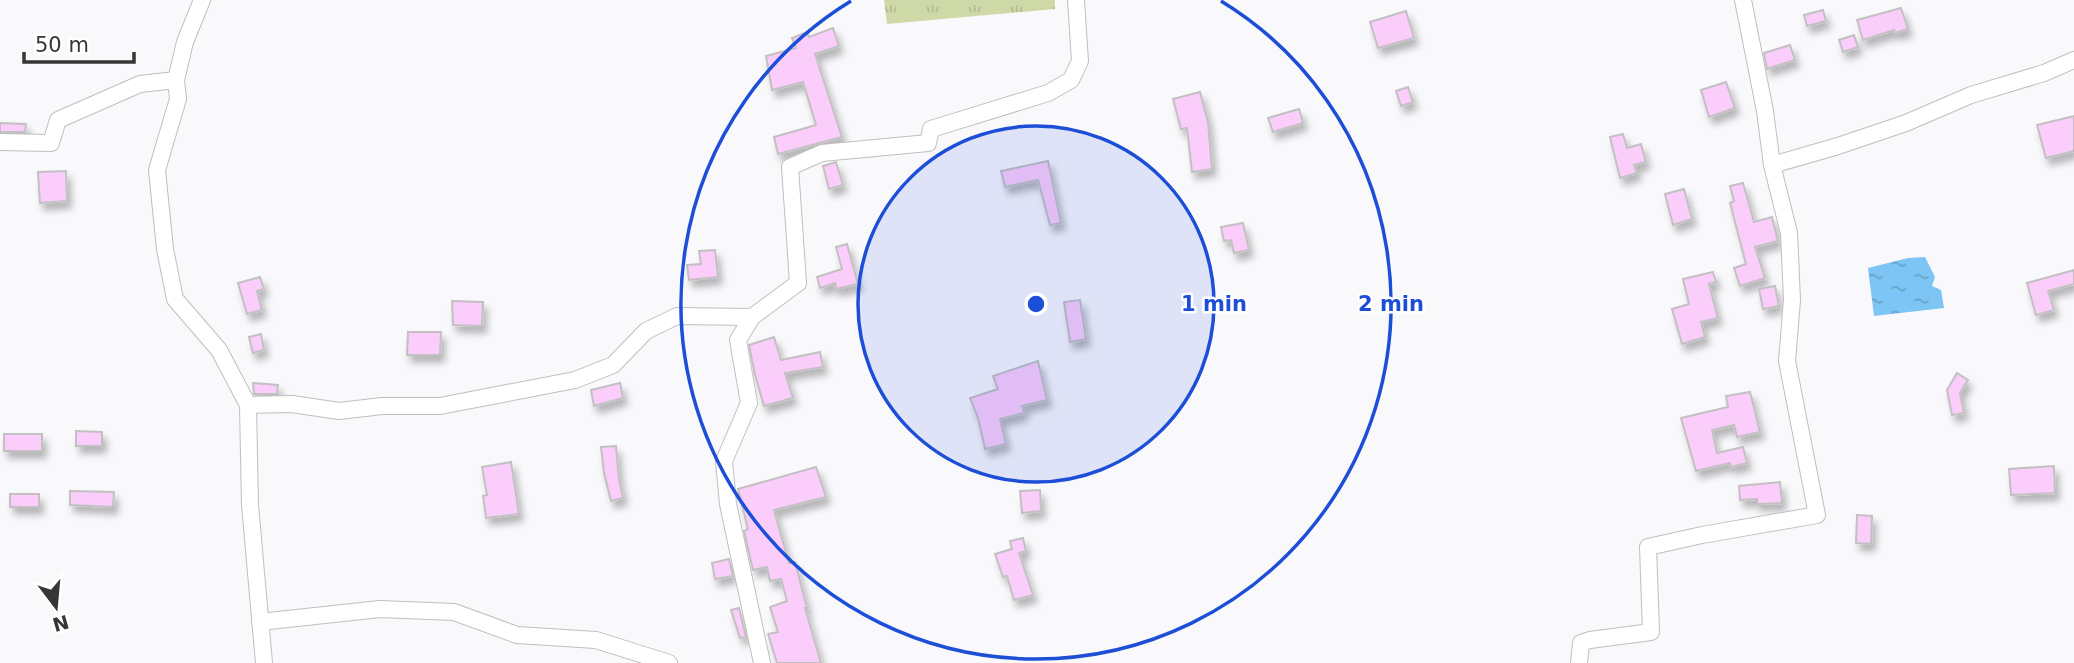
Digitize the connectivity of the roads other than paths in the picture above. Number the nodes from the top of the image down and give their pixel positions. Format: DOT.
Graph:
graph roads {
  1 [pos="202,0"];
  2 [pos="1076,0"];
  3 [pos="1743,0"];
  4 [pos="2074,60"];
  5 [pos="176,80"];
  6 [pos="0,142"];
  7 [pos="1772,165"];
  8 [pos="752,317"];
  9 [pos="248,405"];
  10 [pos="260,622"];
  11 [pos="264,663"];
  12 [pos="669,663"];
  13 [pos="762,663"];
  14 [pos="1579,663"];
  1 -- 5 [label="street"];
  2 -- 8 [label="street"];
  3 -- 7 [label="street"];
  4 -- 7 [label="street"];
  5 -- 6 [label="street"];
  5 -- 9 [label="street"];
  7 -- 14 [label="street"];
  8 -- 9 [label="street"];
  8 -- 13 [label="street"];
  9 -- 10 [label="street"];
  10 -- 11 [label="street"];
  10 -- 12 [label="street"];
}
